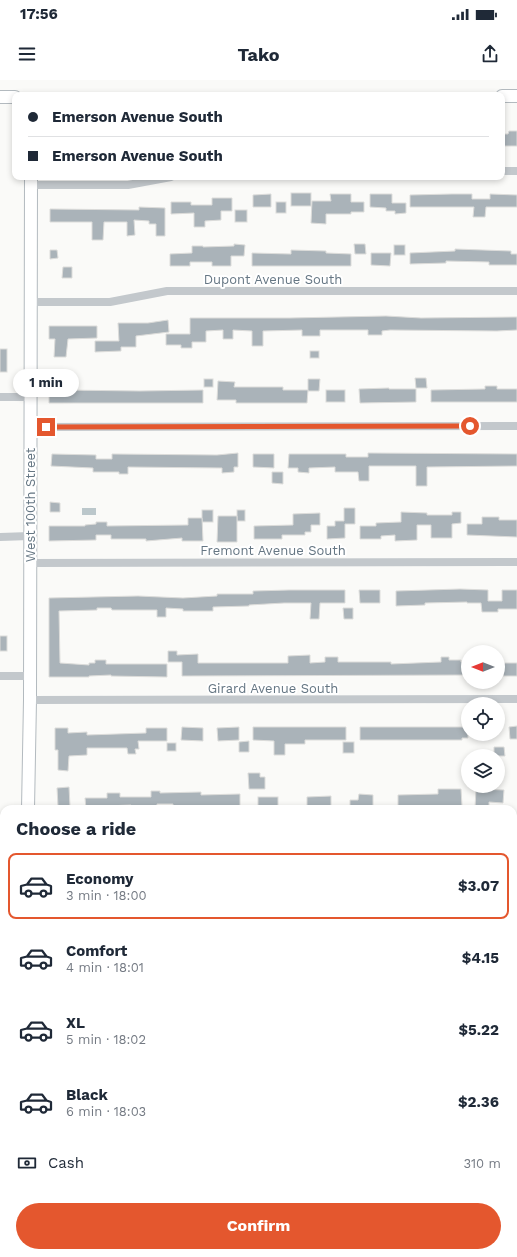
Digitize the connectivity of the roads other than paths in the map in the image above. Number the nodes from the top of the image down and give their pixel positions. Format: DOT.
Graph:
graph roads {
  1 [pos="505,96"];
  2 [pos="517,96"];
  3 [pos="0,97"];
  4 [pos="12,97"];
  5 [pos="505,171"];
  6 [pos="517,171"];
  7 [pos="155,180"];
  8 [pos="31,181"];
  9 [pos="517,291"];
  10 [pos="30,302"];
  11 [pos="0,397"];
  12 [pos="30,397"];
  13 [pos="517,426"];
  14 [pos="30,427"];
  15 [pos="30,536"];
  16 [pos="0,537"];
  17 [pos="517,562"];
  18 [pos="30,563"];
  19 [pos="0,676"];
  20 [pos="30,676"];
  21 [pos="517,699"];
  22 [pos="30,700"];
  23 [pos="28,805"];
  1 -- 2 [label="street"];
  3 -- 4 [label="street"];
  5 -- 6 [label="street"];
  7 -- 8 [label="street"];
  8 -- 10 [label="street, West 100th Street"];
  9 -- 10 [label="street, Dupont Avenue South"];
  10 -- 12 [label="street, West 100th Street"];
  11 -- 12 [label="street"];
  12 -- 14 [label="street, West 100th Street"];
  13 -- 14 [label="street"];
  14 -- 15 [label="street, West 100th Street"];
  15 -- 16 [label="street"];
  15 -- 18 [label="street, West 100th Street"];
  17 -- 18 [label="street, Fremont Avenue South"];
  18 -- 20 [label="street, West 100th Street"];
  19 -- 20 [label="street"];
  20 -- 22 [label="street, West 100th Street"];
  21 -- 22 [label="street, Girard Avenue South"];
  22 -- 23 [label="street, West 100th Street"];
}
